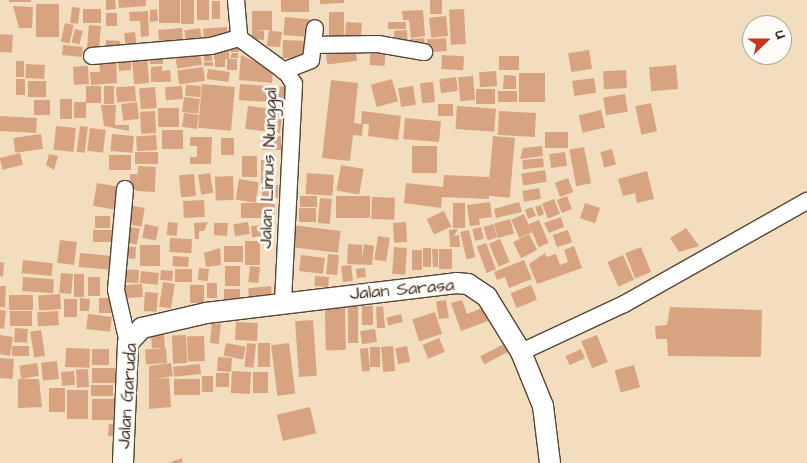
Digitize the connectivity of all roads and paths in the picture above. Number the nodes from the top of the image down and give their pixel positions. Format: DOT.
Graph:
graph roads {
  1 [pos="236,0"];
  2 [pos="315,28"];
  3 [pos="240,38"];
  4 [pos="313,45"];
  5 [pos="424,52"];
  6 [pos="92,56"];
  7 [pos="283,70"];
  8 [pos="125,189"];
  9 [pos="807,201"];
  10 [pos="283,303"];
  11 [pos="128,343"];
  12 [pos="521,352"];
  13 [pos="123,463"];
  14 [pos="550,463"];
  1 -- 3 [label="street"];
  2 -- 4 [label="street"];
  3 -- 6 [label="street"];
  3 -- 7 [label="street, Jalan Limus Nunggal"];
  4 -- 5 [label="street"];
  4 -- 7 [label="street"];
  7 -- 10 [label="street, Jalan Limus Nunggal"];
  8 -- 11 [label="street"];
  9 -- 12 [label="street"];
  10 -- 11 [label="street, Jalan Garuda"];
  10 -- 12 [label="street, Jalan Sarasa"];
  11 -- 13 [label="street, Jalan Garuda"];
  12 -- 14 [label="street, Jalan Sarasa"];
}
